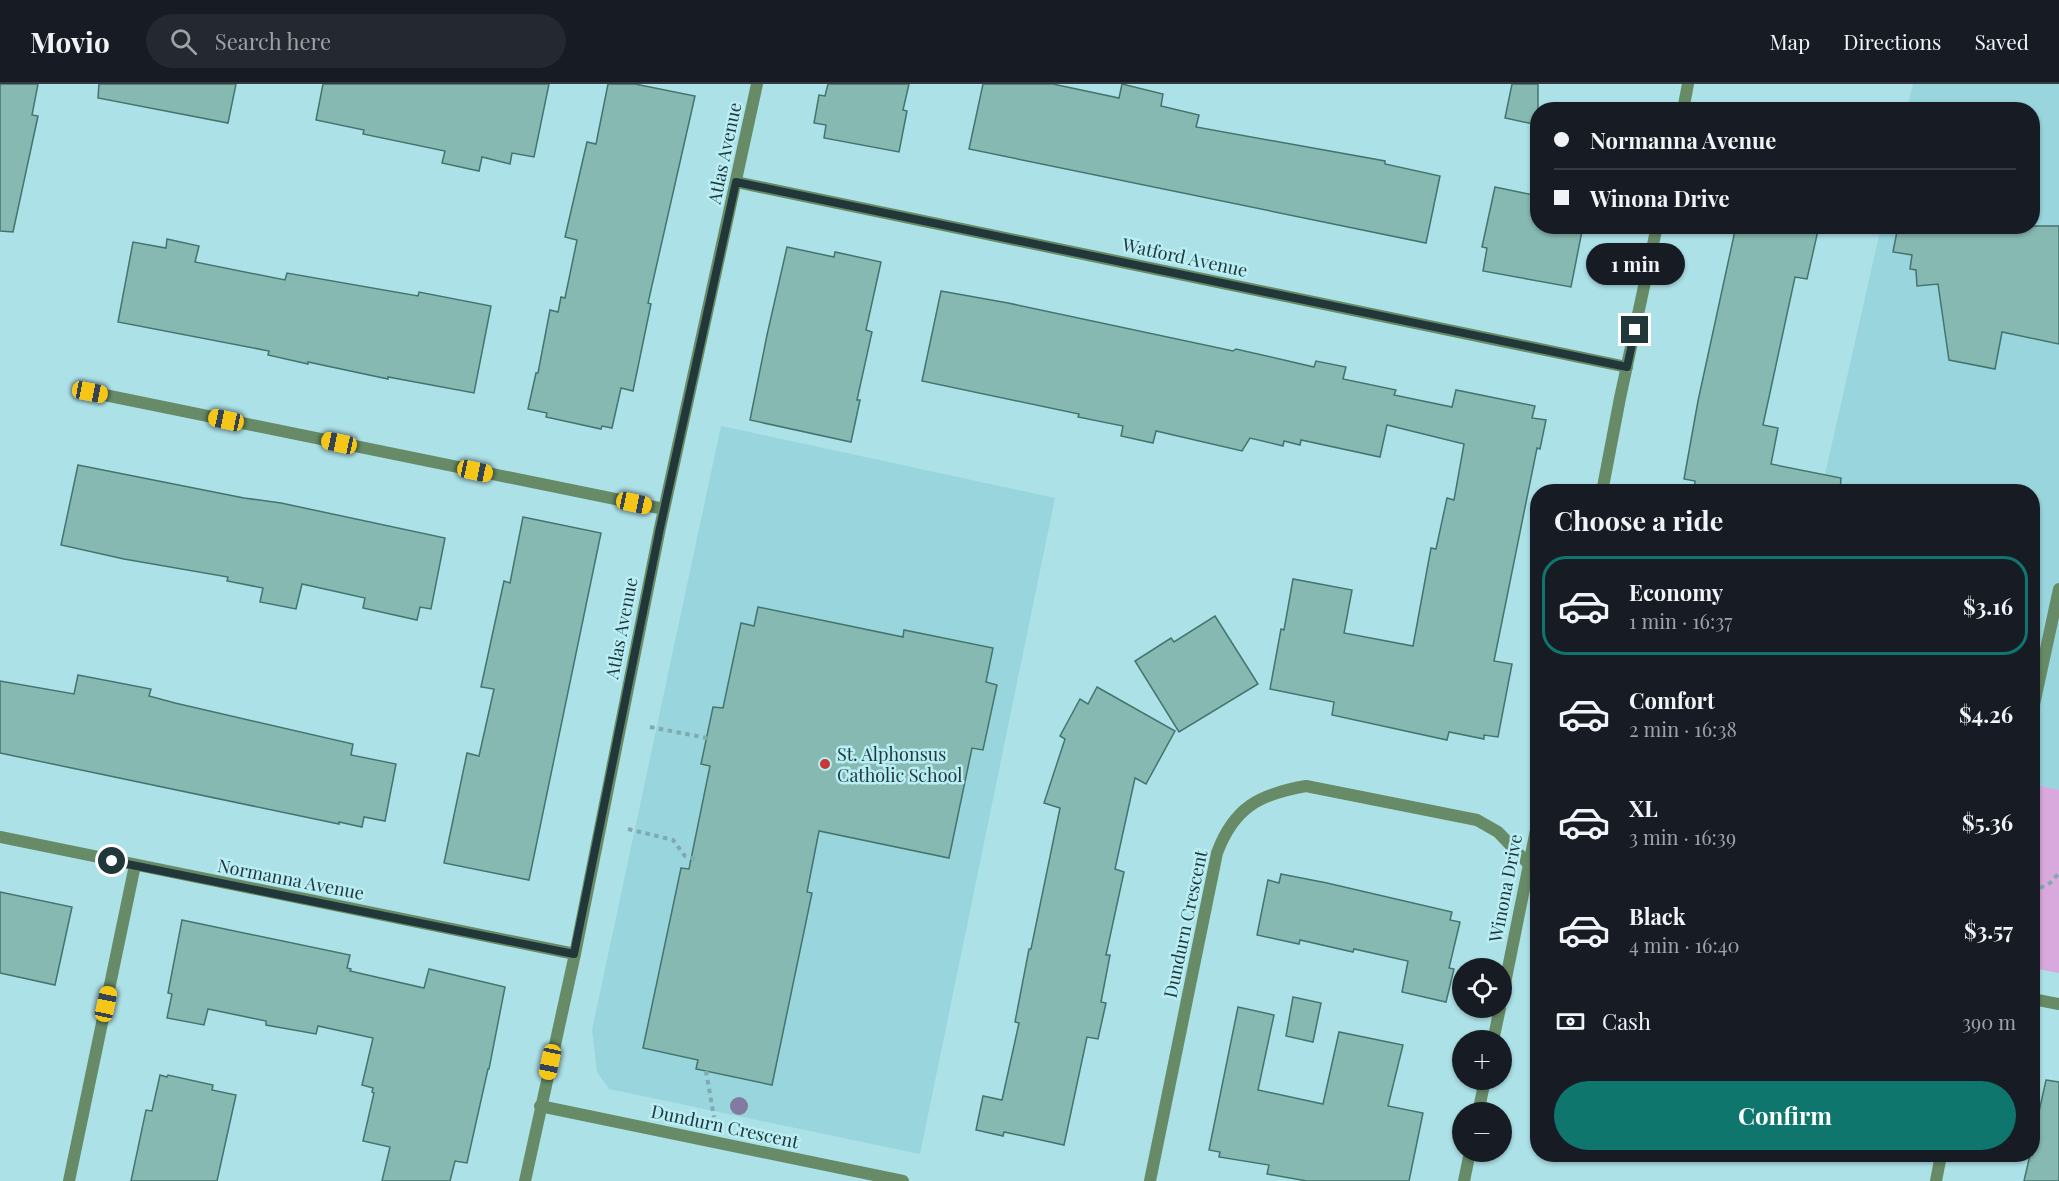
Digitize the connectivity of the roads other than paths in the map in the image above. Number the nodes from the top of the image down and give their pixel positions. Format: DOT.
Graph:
graph roads {
  1 [pos="757,84"];
  2 [pos="1688,84"];
  3 [pos="1685,102"];
  4 [pos="736,182"];
  5 [pos="1655,234"];
  6 [pos="1627,367"];
  7 [pos="90,392"];
  8 [pos="1604,484"];
  9 [pos="664,509"];
  10 [pos="2059,589"];
  11 [pos="2040,677"];
  12 [pos="0,837"];
  13 [pos="135,866"];
  14 [pos="1530,867"];
  15 [pos="1530,882"];
  16 [pos="574,954"];
  17 [pos="1512,958"];
  18 [pos="2040,1000"];
  19 [pos="2059,1004"];
  20 [pos="540,1106"];
  21 [pos="1468,1162"];
  22 [pos="1940,1162"];
  23 [pos="69,1181"];
  24 [pos="525,1181"];
  25 [pos="903,1181"];
  26 [pos="1150,1181"];
  27 [pos="1464,1181"];
  28 [pos="1936,1181"];
  1 -- 4 [label="street, Atlas Avenue"];
  2 -- 3 [label="street"];
  4 -- 6 [label="street, Watford Avenue"];
  4 -- 9 [label="street, Atlas Avenue"];
  5 -- 6 [label="street"];
  6 -- 8 [label="street"];
  7 -- 9 [label="street"];
  9 -- 16 [label="street, Atlas Avenue"];
  10 -- 11 [label="street"];
  12 -- 13 [label="street, Normanna Avenue"];
  13 -- 16 [label="street, Normanna Avenue"];
  13 -- 23 [label="street"];
  14 -- 26 [label="street, Dundurn Crescent"];
  15 -- 17 [label="street, Winona Drive"];
  16 -- 20 [label="street, Atlas Avenue"];
  18 -- 19 [label="street"];
  20 -- 24 [label="street, Atlas Avenue"];
  20 -- 25 [label="street, Dundurn Crescent"];
  21 -- 27 [label="street"];
  22 -- 28 [label="street"];
}
